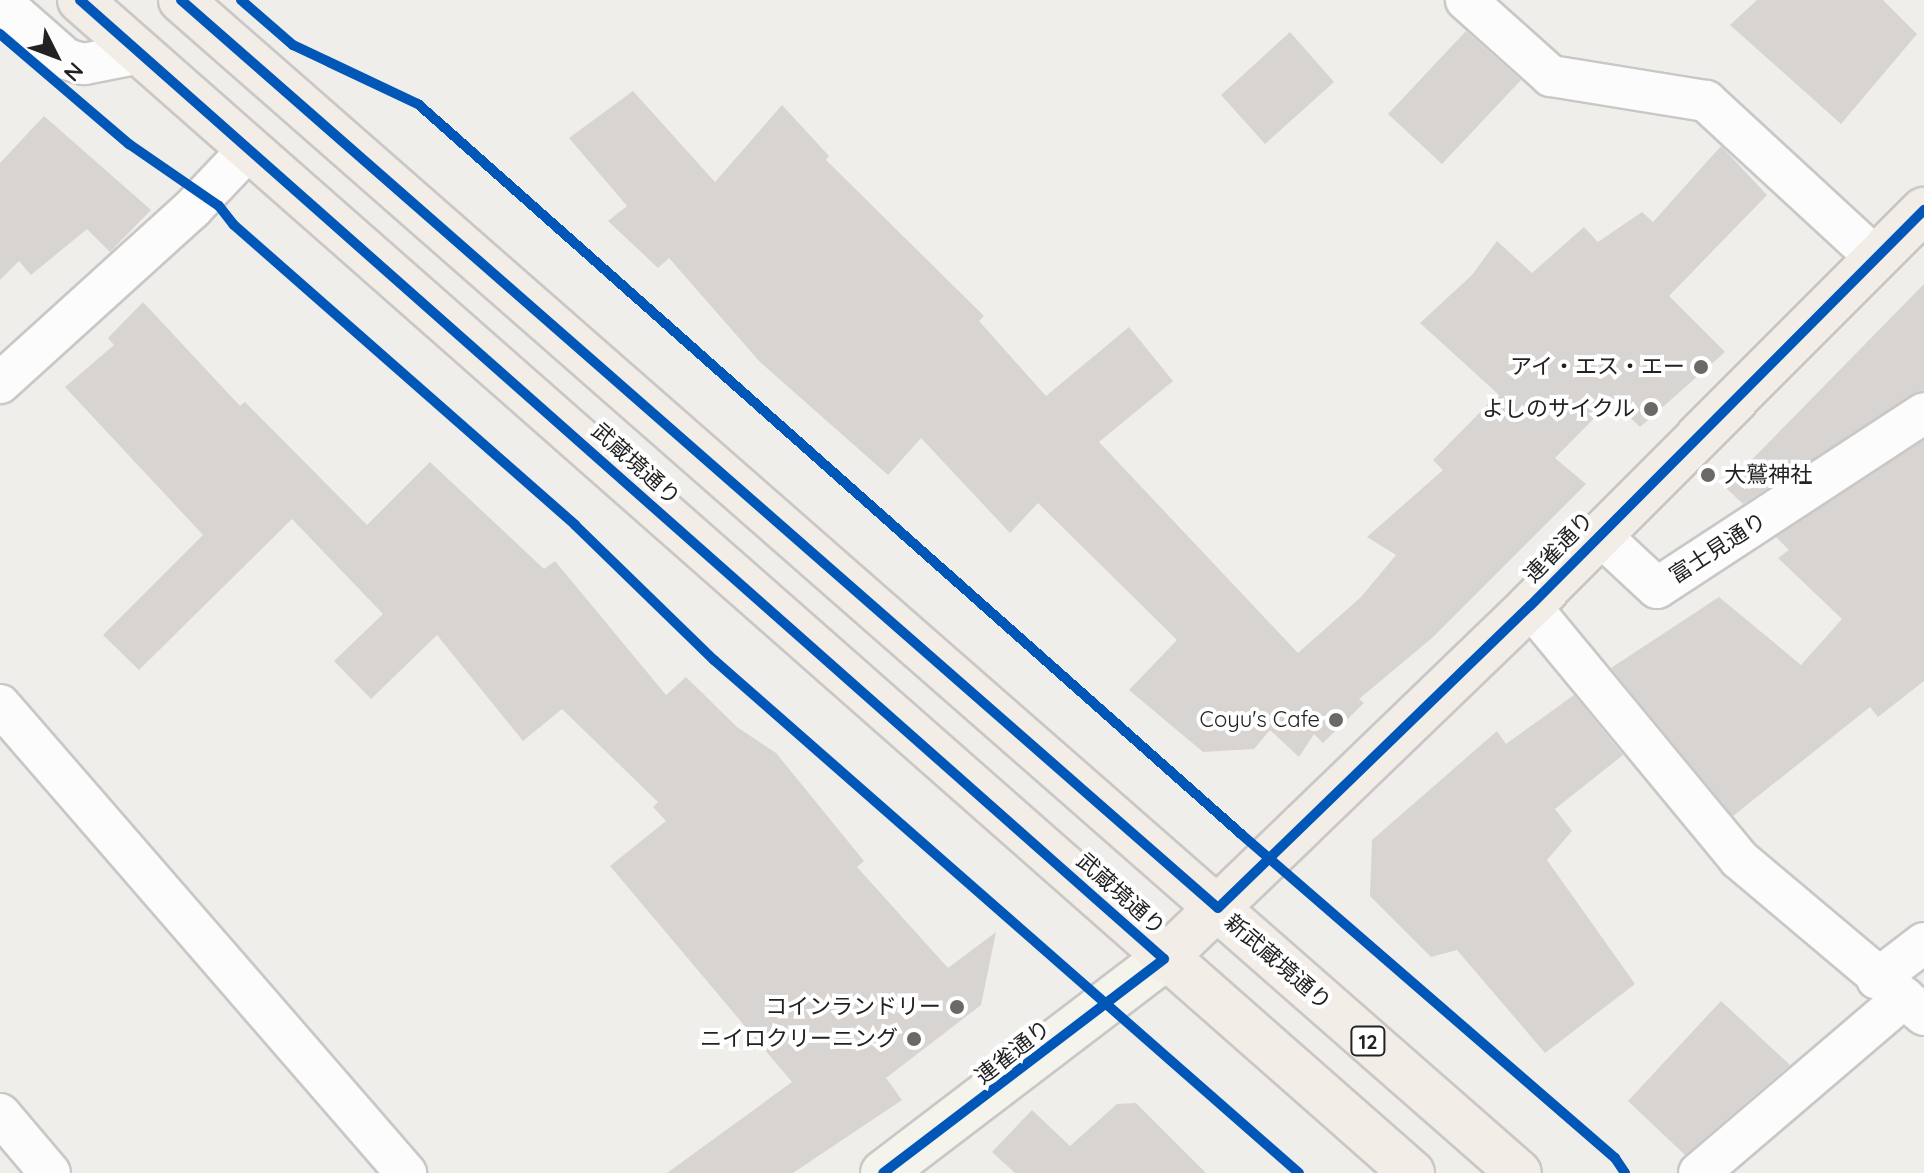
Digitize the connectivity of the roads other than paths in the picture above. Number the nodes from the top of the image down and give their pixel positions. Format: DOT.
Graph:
graph roads {
  1 [pos="80,0"];
  2 [pos="181,0"];
  3 [pos="1466,0"];
  4 [pos="0,1"];
  5 [pos="140,53"];
  6 [pos="249,149"];
  7 [pos="1924,210"];
  8 [pos="1876,258"];
  9 [pos="0,383"];
  10 [pos="1924,413"];
  11 [pos="1599,534"];
  12 [pos="1530,606"];
  13 [pos="0,705"];
  14 [pos="1218,908"];
  15 [pos="1924,943"];
  16 [pos="1164,959"];
  17 [pos="1901,997"];
  18 [pos="0,1114"];
  19 [pos="50,1173"];
  20 [pos="406,1173"];
  21 [pos="883,1173"];
  22 [pos="1412,1173"];
  23 [pos="1519,1173"];
  24 [pos="1699,1173"];
  1 -- 5 [label="main road, 武蔵境通り"];
  2 -- 14 [label="main road, 12"];
  3 -- 8 [label="street"];
  4 -- 5 [label="street"];
  5 -- 6 [label="main road, 武蔵境通り"];
  6 -- 9 [label="street"];
  6 -- 16 [label="main road, 武蔵境通り"];
  7 -- 8 [label="main road, 連雀通り"];
  8 -- 11 [label="main road, 連雀通り"];
  10 -- 11 [label="street, 富士見通り"];
  11 -- 12 [label="main road, 連雀通り"];
  12 -- 14 [label="main road, 連雀通り"];
  12 -- 17 [label="street"];
  13 -- 20 [label="street"];
  14 -- 16 [label="main road, 連雀通り"];
  14 -- 23 [label="main road, 新武蔵境通り / 12"];
  15 -- 17 [label="street"];
  16 -- 21 [label="main road, 連雀通り"];
  16 -- 22 [label="main road"];
  17 -- 24 [label="street"];
  18 -- 19 [label="street"];
}
